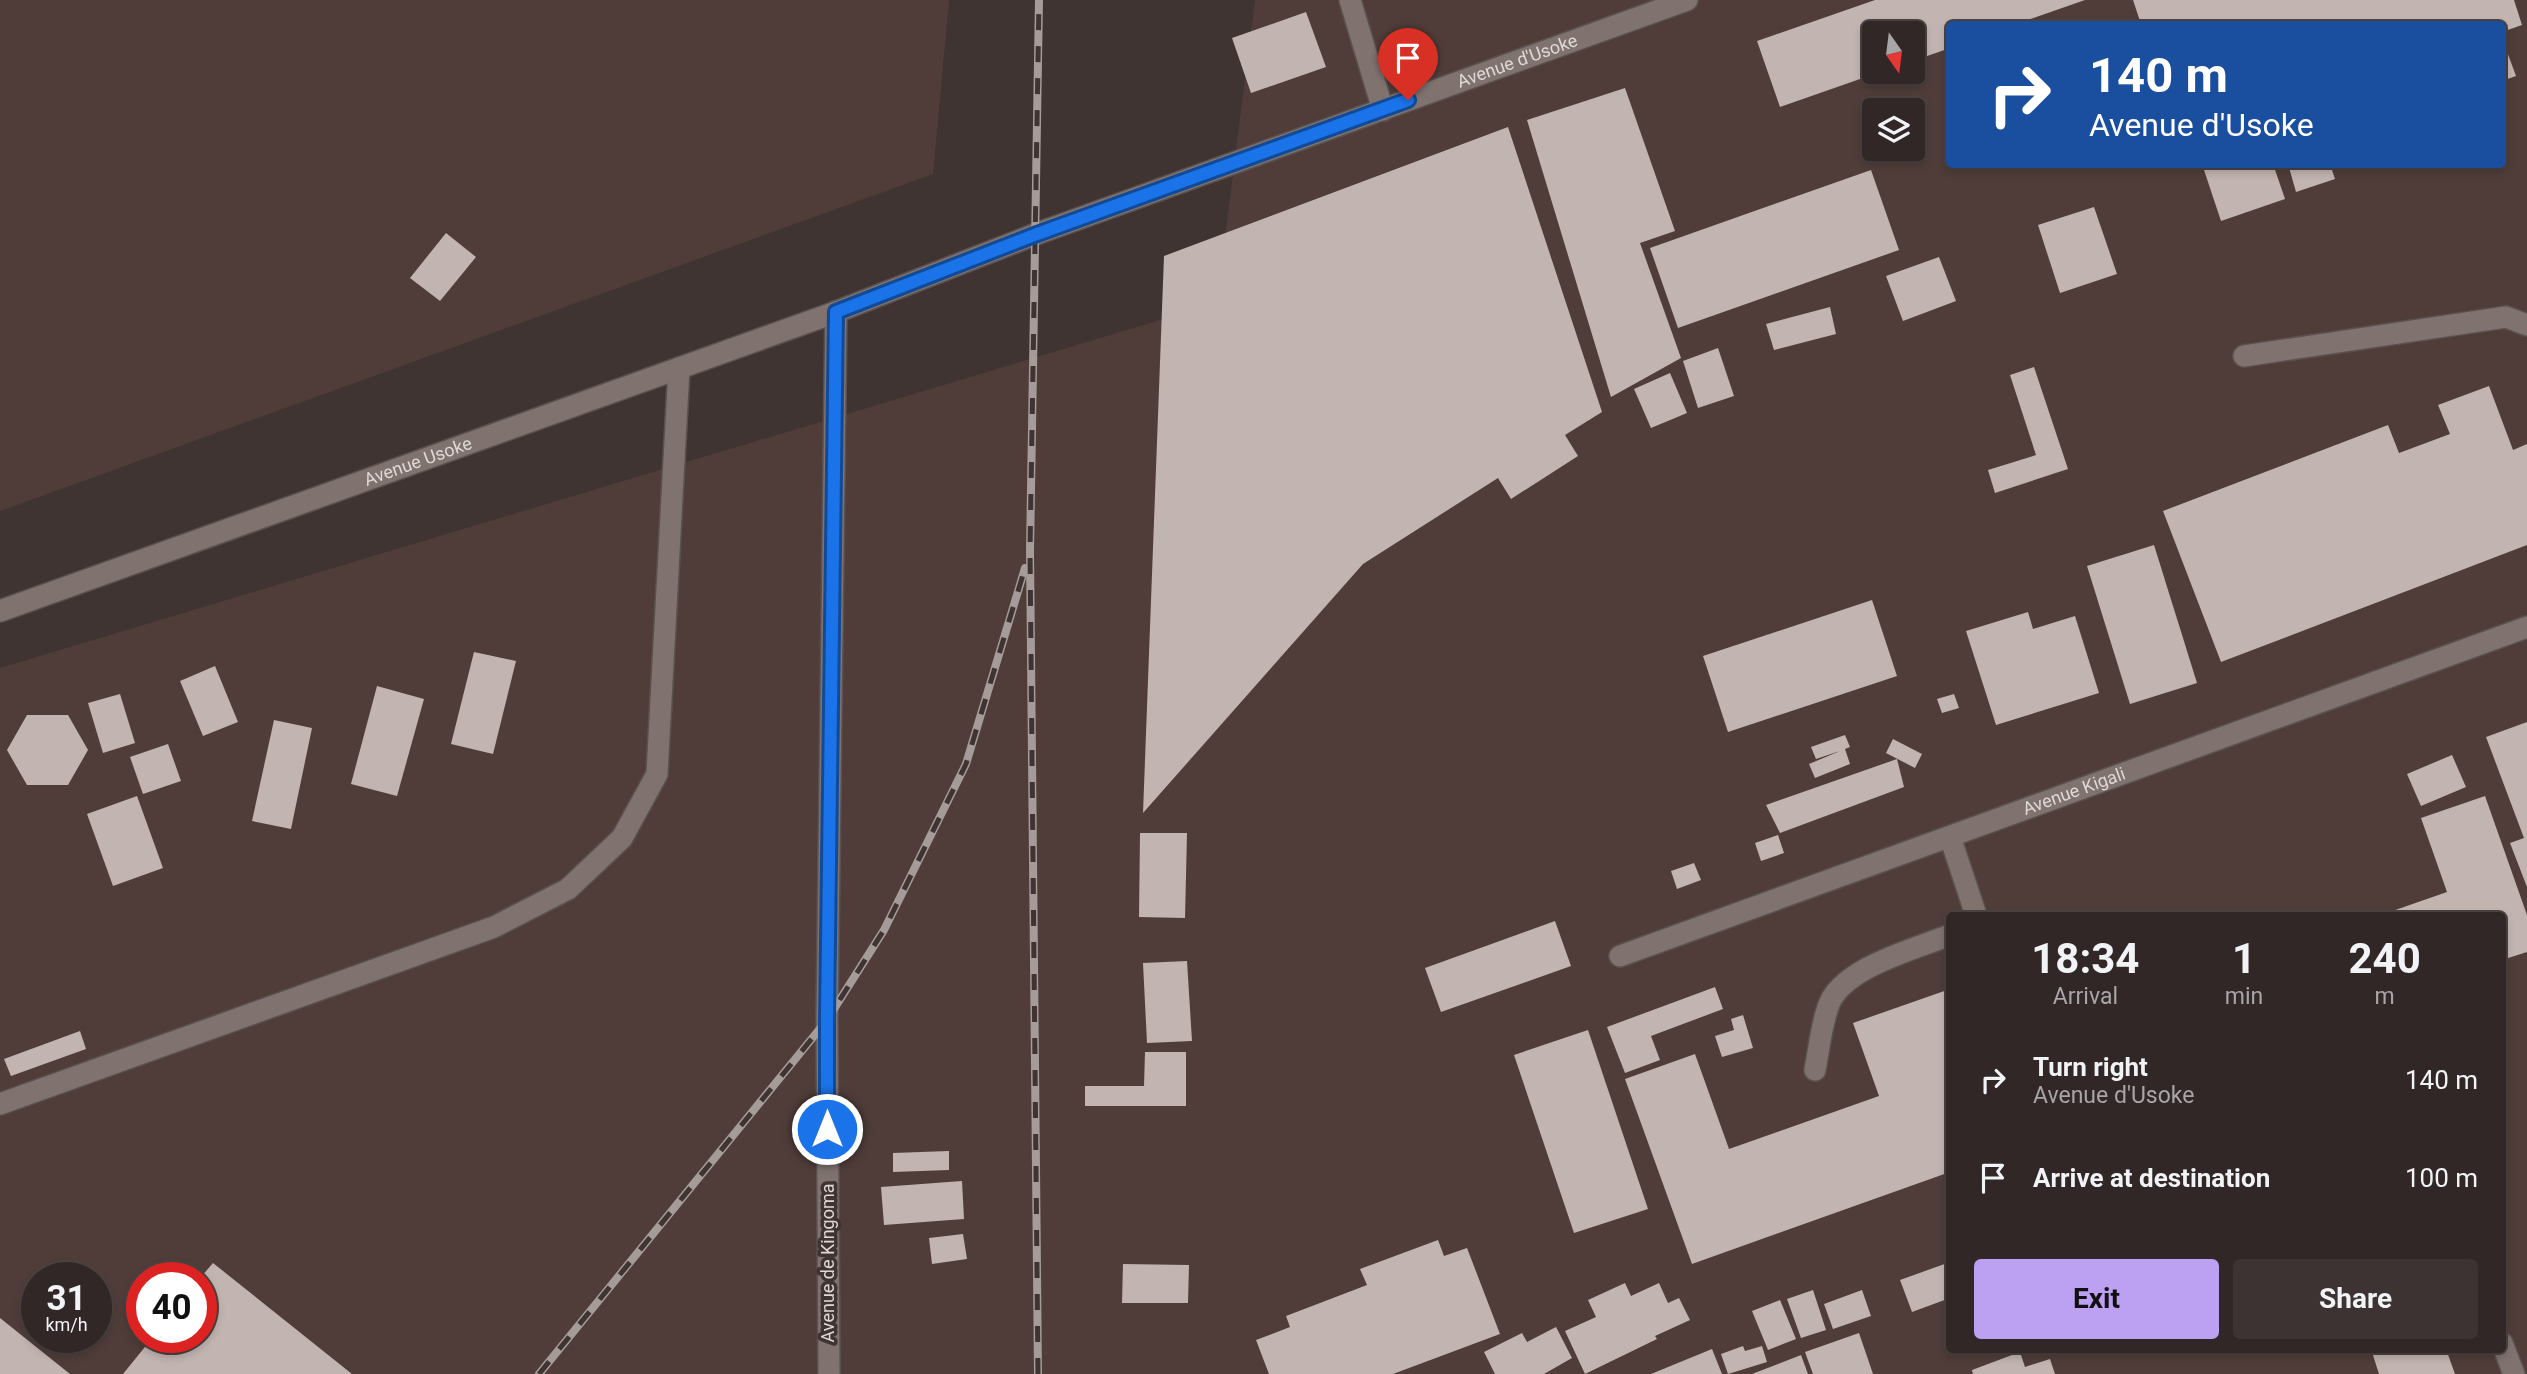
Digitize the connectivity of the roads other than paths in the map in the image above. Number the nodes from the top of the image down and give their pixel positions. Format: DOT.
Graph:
graph roads {
  1 [pos="1350,0"];
  2 [pos="1687,0"];
  3 [pos="1383,110"];
  4 [pos="836,312"];
  5 [pos="2527,325"];
  6 [pos="2244,356"];
  7 [pos="679,368"];
  8 [pos="0,611"];
  9 [pos="2527,628"];
  10 [pos="1950,837"];
  11 [pos="1975,912"];
  12 [pos="1946,936"];
  13 [pos="1620,956"];
  14 [pos="1815,1070"];
  15 [pos="0,1104"];
  16 [pos="2506,1353"];
  17 [pos="829,1374"];
  18 [pos="2514,1374"];
  1 -- 3 [label="street"];
  2 -- 3 [label="street, Avenue d'Usoke"];
  3 -- 4 [label="street, Avenue d'Usoke"];
  4 -- 7 [label="street, Avenue Usoke"];
  4 -- 17 [label="street, Avenue de Kingoma"];
  5 -- 6 [label="street"];
  7 -- 8 [label="street, Avenue Usoke"];
  7 -- 15 [label="street"];
  9 -- 10 [label="street, Avenue Kigali"];
  10 -- 11 [label="street"];
  10 -- 13 [label="street, Avenue Kigali"];
  12 -- 14 [label="street"];
  16 -- 18 [label="street"];
}
